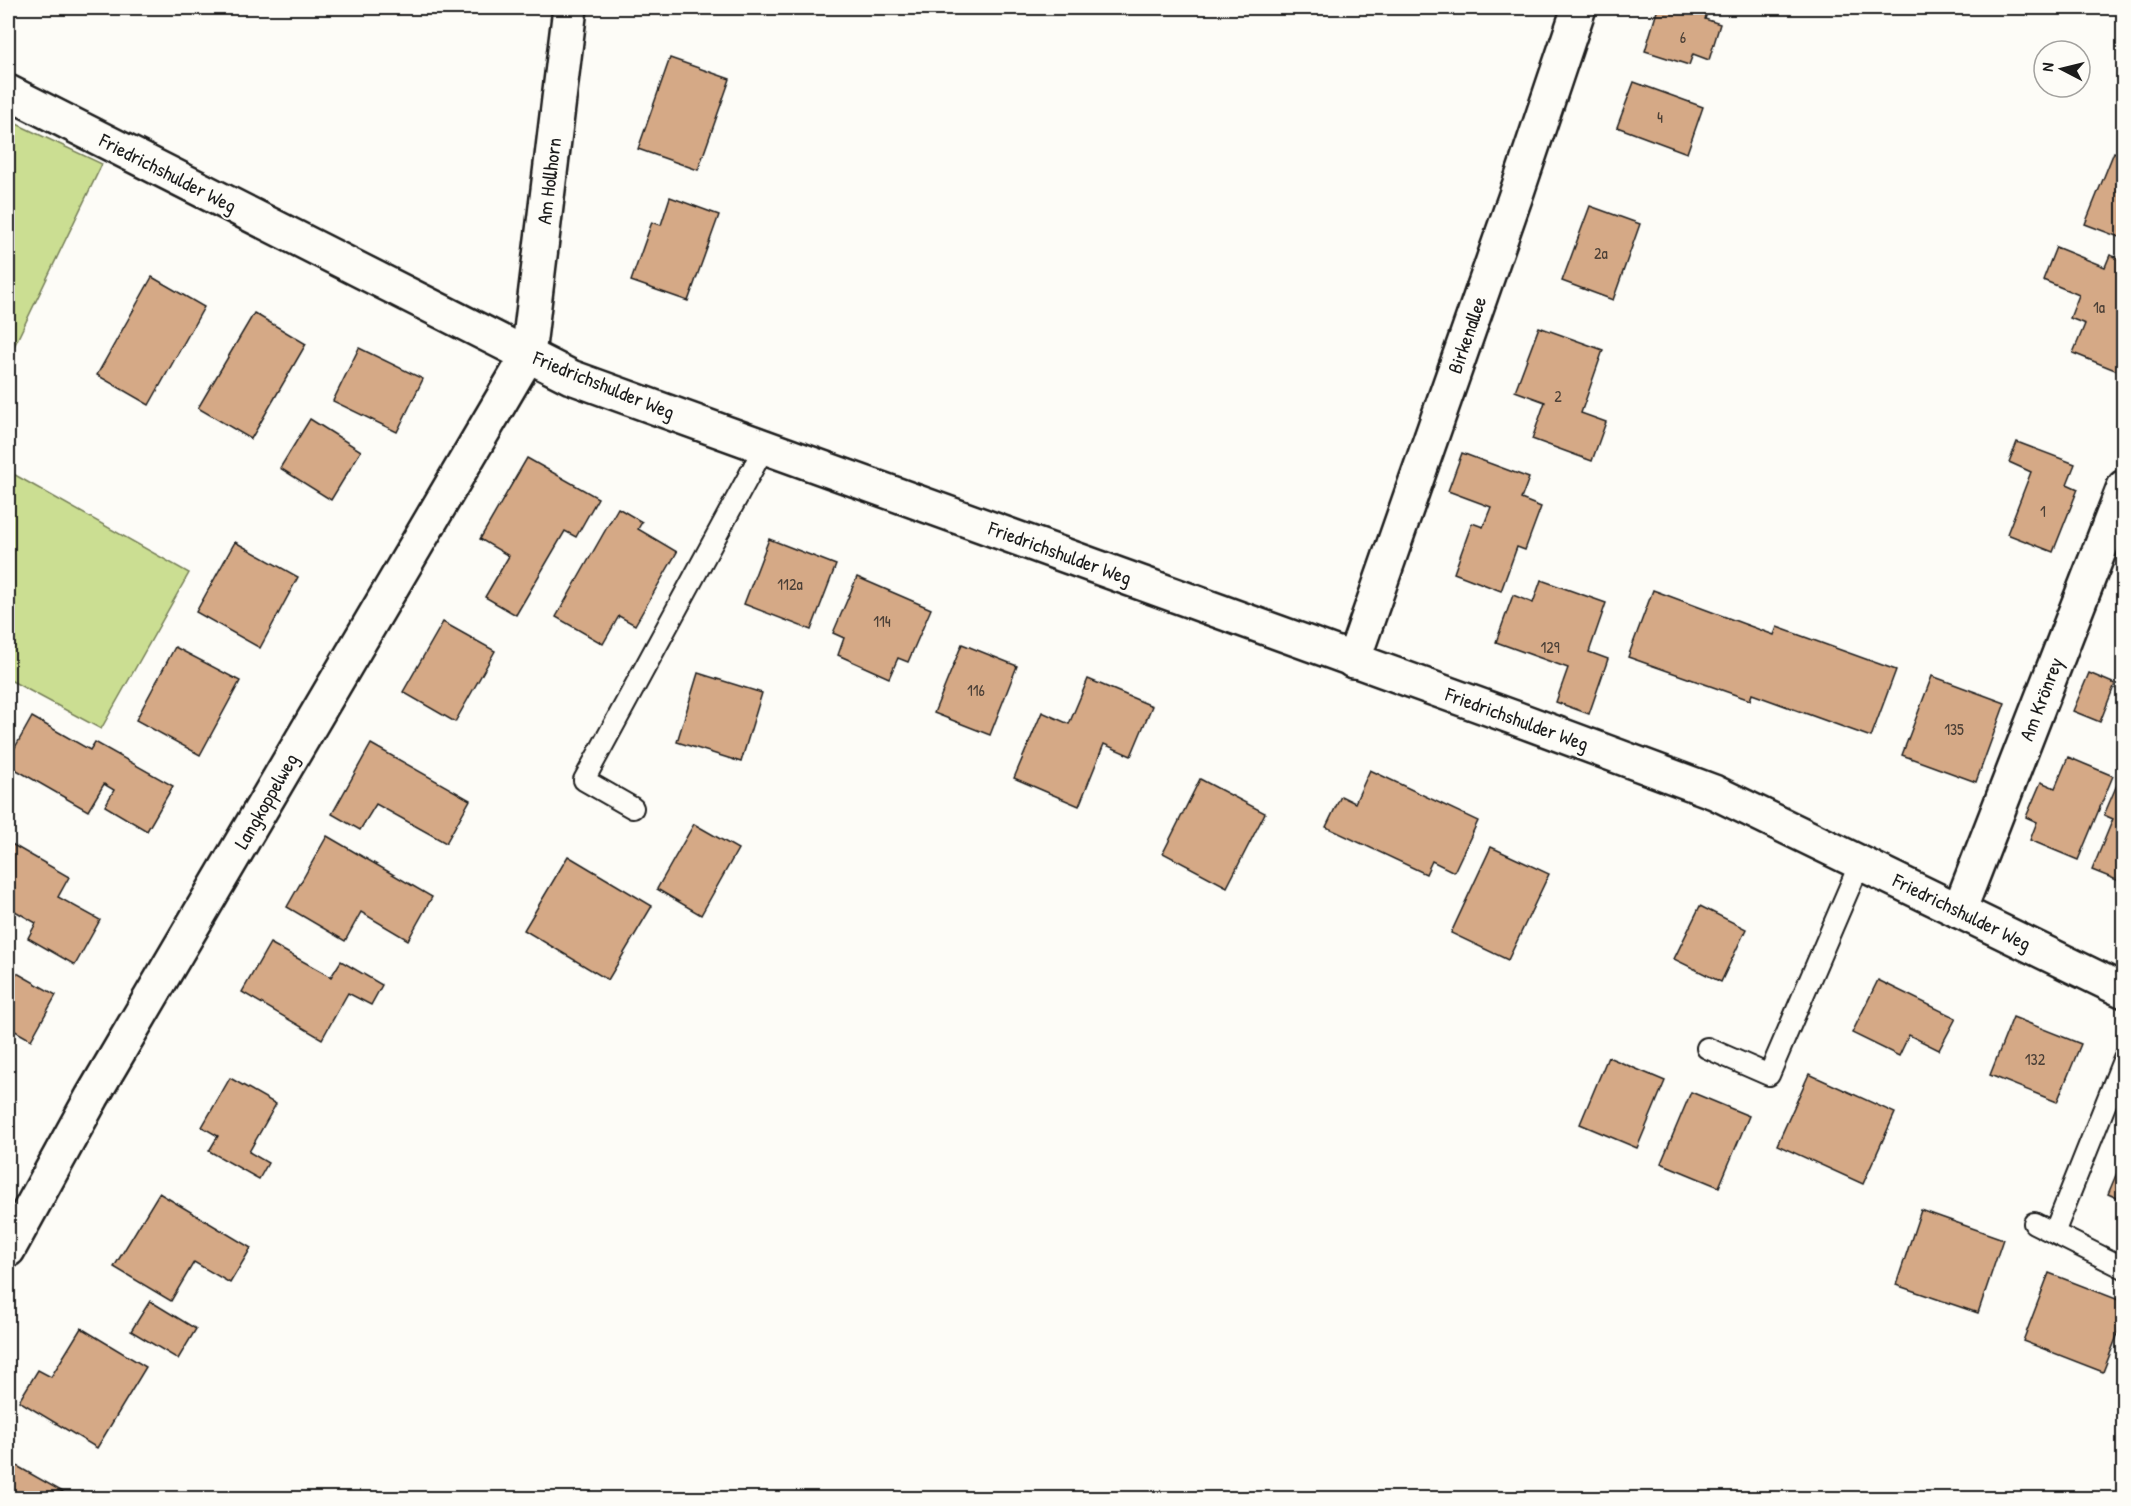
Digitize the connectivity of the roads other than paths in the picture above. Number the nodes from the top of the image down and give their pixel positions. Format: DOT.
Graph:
graph roads {
  1 [pos="570,8"];
  2 [pos="1579,8"];
  3 [pos="8,92"];
  4 [pos="528,355"];
  5 [pos="765,446"];
  6 [pos="2124,487"];
  7 [pos="1353,661"];
  8 [pos="633,808"];
  9 [pos="1860,863"];
  10 [pos="1959,911"];
  11 [pos="2124,991"];
  12 [pos="1707,1048"];
  13 [pos="2124,1058"];
  14 [pos="2034,1223"];
  15 [pos="2054,1233"];
  16 [pos="8,1250"];
  17 [pos="2124,1268"];
  1 -- 4 [label="street, Am Hollhorn"];
  2 -- 7 [label="street, Birkenallee"];
  3 -- 4 [label="street, Friedrichshulder Weg"];
  4 -- 5 [label="street, Friedrichshulder Weg"];
  4 -- 16 [label="street, Langkoppelweg"];
  5 -- 7 [label="street, Friedrichshulder Weg"];
  5 -- 8 [label="lane"];
  6 -- 10 [label="street, Am Krönrey"];
  7 -- 9 [label="street, Friedrichshulder Weg"];
  9 -- 10 [label="street, Friedrichshulder Weg"];
  9 -- 12 [label="lane"];
  10 -- 11 [label="street, Friedrichshulder Weg"];
  13 -- 15 [label="lane"];
  14 -- 15 [label="lane"];
  15 -- 17 [label="lane"];
}
